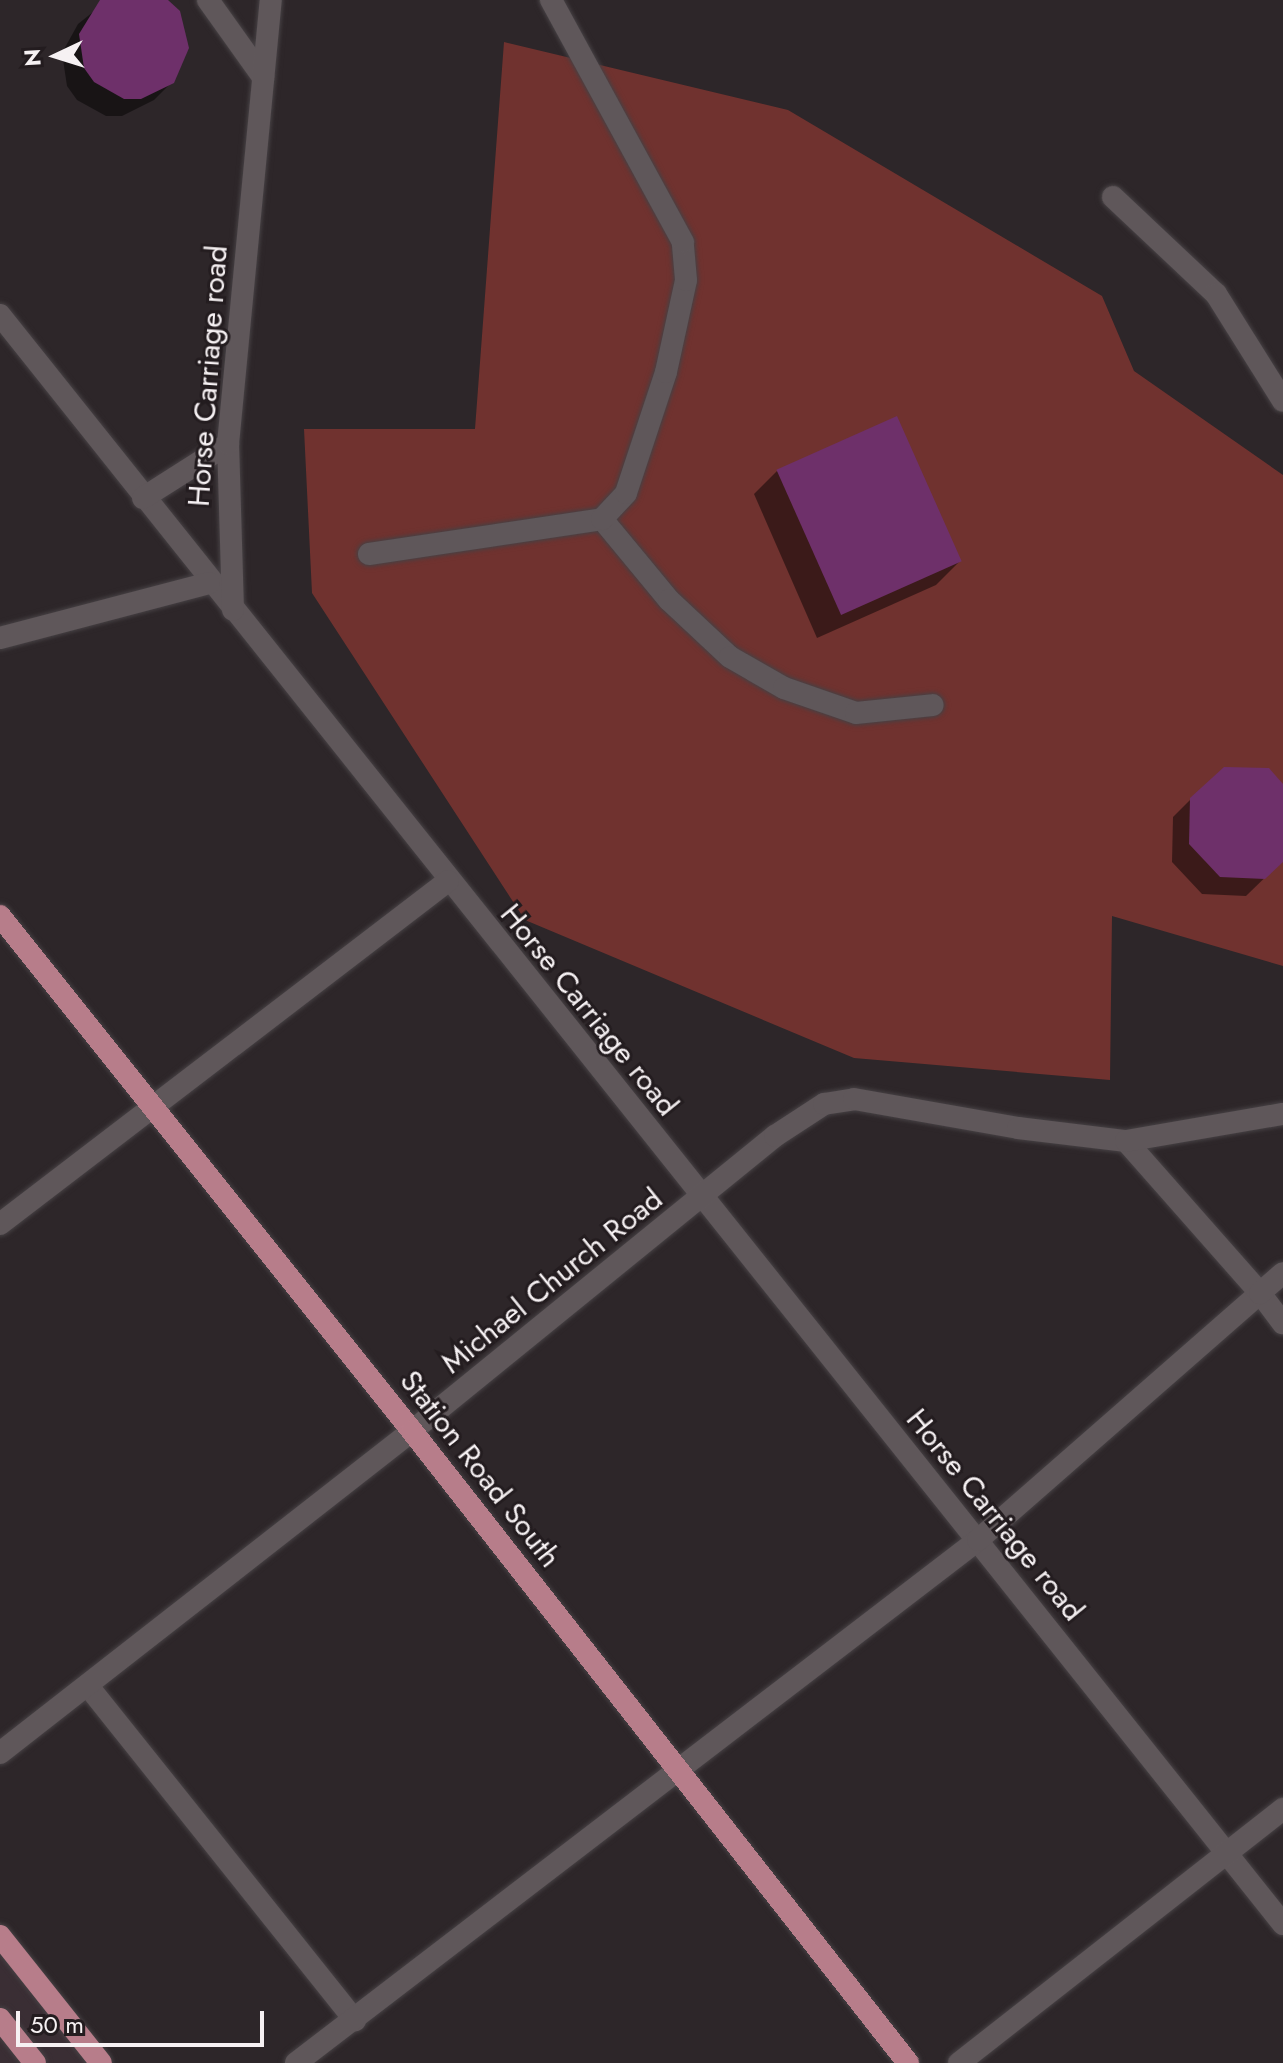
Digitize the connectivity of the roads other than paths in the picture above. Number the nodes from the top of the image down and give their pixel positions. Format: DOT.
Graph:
graph roads {
  1 [pos="208,0"];
  2 [pos="271,0"];
  3 [pos="551,0"];
  4 [pos="263,77"];
  5 [pos="1113,197"];
  6 [pos="0,315"];
  7 [pos="1283,401"];
  8 [pos="228,444"];
  9 [pos="143,498"];
  10 [pos="602,519"];
  11 [pos="369,554"];
  12 [pos="209,583"];
  13 [pos="233,610"];
  14 [pos="0,638"];
  15 [pos="933,705"];
  16 [pos="448,881"];
  17 [pos="0,916"];
  18 [pos="152,1109"];
  19 [pos="1283,1114"];
  20 [pos="1126,1141"];
  21 [pos="702,1199"];
  22 [pos="0,1224"];
  23 [pos="1283,1273"];
  24 [pos="1260,1293"];
  25 [pos="1283,1323"];
  26 [pos="412,1431"];
  27 [pos="978,1540"];
  28 [pos="88,1686"];
  29 [pos="0,1753"];
  30 [pos="676,1770"];
  31 [pos="1283,1809"];
  32 [pos="1228,1854"];
  33 [pos="1283,1924"];
  34 [pos="0,1936"];
  35 [pos="0,2019"];
  36 [pos="355,2020"];
  37 [pos="35,2063"];
  38 [pos="101,2063"];
  39 [pos="296,2063"];
  40 [pos="908,2063"];
  41 [pos="959,2063"];
  1 -- 4 [label="street"];
  2 -- 4 [label="street, Horse Carriage road"];
  3 -- 10 [label="street"];
  4 -- 8 [label="street, Horse Carriage road"];
  5 -- 7 [label="street"];
  6 -- 9 [label="street"];
  8 -- 9 [label="street"];
  8 -- 13 [label="street, Horse Carriage road"];
  9 -- 12 [label="street"];
  10 -- 11 [label="street"];
  10 -- 15 [label="street"];
  12 -- 13 [label="street"];
  12 -- 14 [label="street"];
  13 -- 16 [label="street, Horse Carriage road"];
  16 -- 18 [label="street"];
  16 -- 21 [label="street, Horse Carriage road"];
  17 -- 18 [label="main road, Station Road South"];
  18 -- 22 [label="street"];
  18 -- 26 [label="main road, Station Road South"];
  19 -- 20 [label="street, Michael Church Road"];
  20 -- 21 [label="street, Michael Church Road"];
  20 -- 24 [label="street"];
  21 -- 26 [label="street, Michael Church Road"];
  21 -- 27 [label="street, Horse Carriage road"];
  23 -- 24 [label="street"];
  24 -- 25 [label="street"];
  24 -- 27 [label="street"];
  26 -- 28 [label="street, Michael Church Road"];
  26 -- 30 [label="main road, Station Road South"];
  27 -- 30 [label="street"];
  27 -- 32 [label="street, Horse Carriage road"];
  28 -- 29 [label="street, Michael Church Road"];
  28 -- 36 [label="street"];
  30 -- 36 [label="street"];
  30 -- 40 [label="main road, Station Road South"];
  31 -- 32 [label="street"];
  32 -- 33 [label="street, Horse Carriage road"];
  32 -- 41 [label="street"];
  34 -- 38 [label="main road"];
  35 -- 37 [label="main road"];
  36 -- 39 [label="street"];
}
